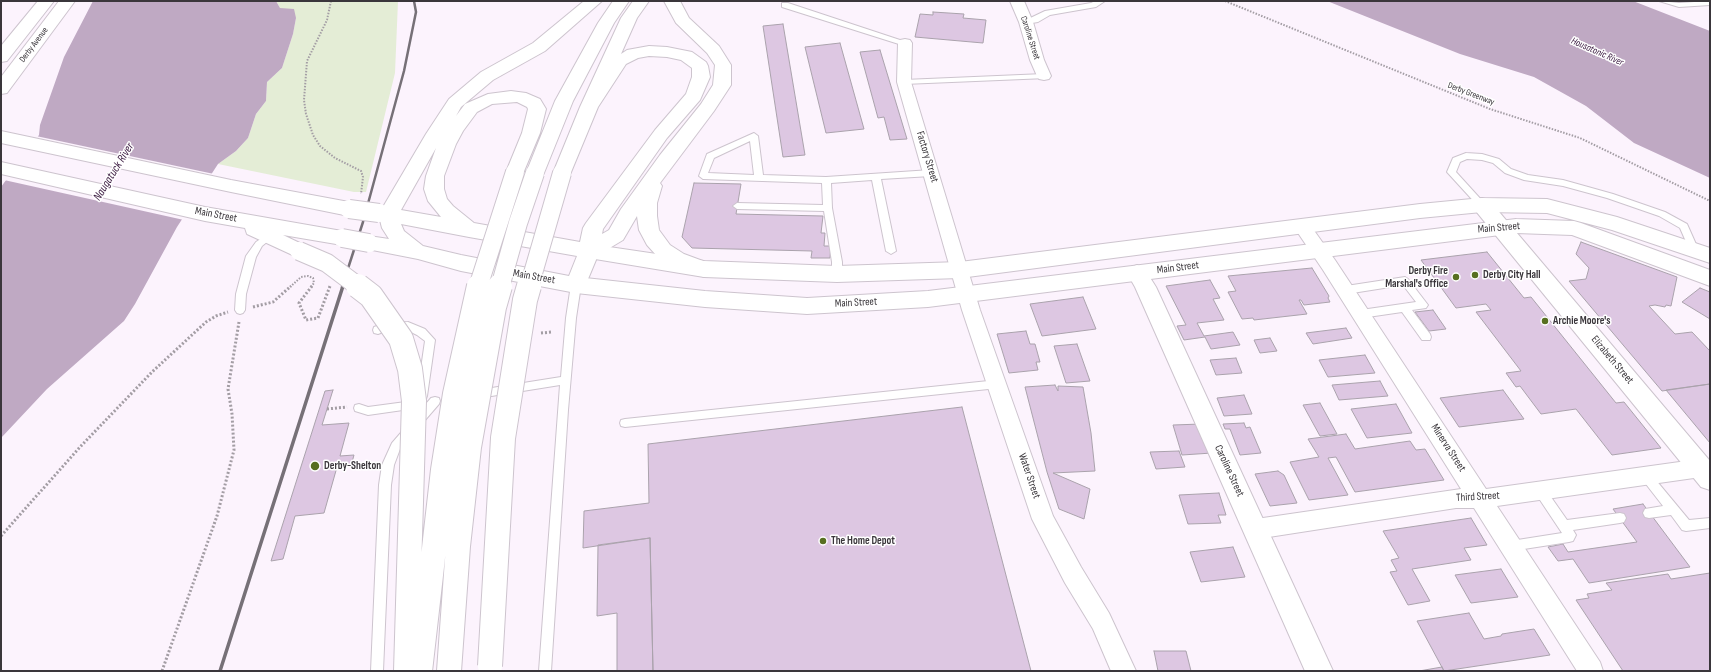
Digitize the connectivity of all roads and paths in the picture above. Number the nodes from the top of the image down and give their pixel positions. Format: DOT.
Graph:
graph roads {
  1 [pos="594,1"];
  2 [pos="621,1"];
  3 [pos="641,1"];
  4 [pos="672,1"];
  5 [pos="1017,1"];
  6 [pos="1101,1"];
  7 [pos="1225,1"];
  8 [pos="1662,1"];
  9 [pos="1710,3"];
  10 [pos="43,5"];
  11 [pos="64,5"];
  12 [pos="785,5"];
  13 [pos="1026,22"];
  14 [pos="905,43"];
  15 [pos="1,57"];
  16 [pos="1044,76"];
  17 [pos="904,82"];
  18 [pos="5,84"];
  19 [pos="589,107"];
  20 [pos="4,138"];
  21 [pos="5,169"];
  22 [pos="525,172"];
  23 [pos="931,173"];
  24 [pos="655,178"];
  25 [pos="759,178"];
  26 [pos="876,178"];
  27 [pos="826,180"];
  28 [pos="1710,201"];
  29 [pos="1482,204"];
  30 [pos="737,206"];
  31 [pos="828,208"];
  32 [pos="384,214"];
  33 [pos="237,220"];
  34 [pos="1302,226"];
  35 [pos="1502,227"];
  36 [pos="469,230"];
  37 [pos="268,237"];
  38 [pos="1318,250"];
  39 [pos="589,251"];
  40 [pos="891,251"];
  41 [pos="418,252"];
  42 [pos="1702,254"];
  43 [pos="704,269"];
  44 [pos="960,270"];
  45 [pos="1137,273"];
  46 [pos="837,274"];
  47 [pos="1710,278"];
  48 [pos="576,285"];
  49 [pos="1346,290"];
  50 [pos="967,294"];
  51 [pos="1405,308"];
  52 [pos="240,310"];
  53 [pos="1361,314"];
  54 [pos="378,330"];
  55 [pos="552,332"];
  56 [pos="539,333"];
  57 [pos="1426,337"];
  58 [pos="565,380"];
  59 [pos="998,384"];
  60 [pos="435,401"];
  61 [pos="421,404"];
  62 [pos="354,408"];
  63 [pos="327,409"];
  64 [pos="625,423"];
  65 [pos="1706,473"];
  66 [pos="1646,476"];
  67 [pos="1540,491"];
  68 [pos="1481,499"];
  69 [pos="1673,510"];
  70 [pos="1649,513"];
  71 [pos="1620,518"];
  72 [pos="1710,523"];
  73 [pos="1564,526"];
  74 [pos="1256,529"];
  75 [pos="1511,546"];
  76 [pos="490,669"];
  77 [pos="162,671"];
  78 [pos="377,671"];
  79 [pos="406,671"];
  80 [pos="420,671"];
  81 [pos="450,671"];
  82 [pos="545,671"];
  83 [pos="1124,671"];
  84 [pos="1319,671"];
  85 [pos="1591,671"];
  1 -- 32 [label="main road"];
  2 -- 22 [label="main road"];
  3 -- 19 [label="main road"];
  4 -- 24 [label="main road"];
  5 -- 13 [label="street, Caroline Street"];
  6 -- 13 [label="lane"];
  7 -- 28 [label="path, Derby Greenway"];
  8 -- 9 [label="lane"];
  10 -- 11 [label="main road"];
  10 -- 15 [label="main road, Derby Avenue"];
  11 -- 18 [label="main road, Derby Avenue"];
  12 -- 14 [label="lane"];
  13 -- 16 [label="street, Caroline Street"];
  14 -- 17 [label="street, Factory Street"];
  16 -- 17 [label="lane"];
  17 -- 23 [label="street, Factory Street"];
  19 -- 39 [label="main road"];
  19 -- 76 [label="main road, bridge"];
  20 -- 32 [label="main road, Main Street, bridge"];
  21 -- 33 [label="main road, Main Street"];
  22 -- 36 [label="main road"];
  22 -- 80 [label="main road, bridge"];
  22 -- 81 [label="main road, bridge"];
  23 -- 26 [label="lane"];
  23 -- 44 [label="street, Factory Street"];
  24 -- 39 [label="main road"];
  24 -- 43 [label="main road"];
  25 -- 25 [label="lane"];
  25 -- 27 [label="lane"];
  26 -- 27 [label="lane"];
  26 -- 40 [label="lane"];
  27 -- 31 [label="lane"];
  29 -- 34 [label="main road, Main Street"];
  29 -- 35 [label="main road, Elizabeth Street"];
  29 -- 42 [label="main road, Main Street"];
  29 -- 42 [label="lane"];
  30 -- 31 [label="lane"];
  31 -- 46 [label="lane"];
  32 -- 36 [label="main road, Main Street"];
  32 -- 41 [label="main road"];
  33 -- 37 [label="main road"];
  33 -- 41 [label="main road, Main Street, bridge"];
  34 -- 38 [label="street, Minerva Street"];
  34 -- 44 [label="main road, Main Street"];
  35 -- 38 [label="main road, Main Street"];
  35 -- 47 [label="main road, Main Street"];
  35 -- 65 [label="main road, Elizabeth Street"];
  36 -- 39 [label="main road, Main Street"];
  37 -- 52 [label="lane"];
  37 -- 79 [label="main road, bridge"];
  38 -- 45 [label="main road, Main Street"];
  38 -- 49 [label="street, Minerva Street"];
  39 -- 43 [label="main road, Main Street"];
  39 -- 48 [label="main road"];
  41 -- 48 [label="main road, Main Street"];
  43 -- 46 [label="main road, Main Street"];
  44 -- 46 [label="main road, Main Street"];
  44 -- 50 [label="street, Water Street"];
  45 -- 50 [label="main road, Main Street"];
  45 -- 74 [label="main road, Caroline Street"];
  48 -- 50 [label="main road, Main Street"];
  48 -- 58 [label="lane"];
  49 -- 51 [label="lane"];
  49 -- 53 [label="street, Minerva Street"];
  50 -- 59 [label="street, Water Street"];
  51 -- 53 [label="lane"];
  51 -- 57 [label="lane"];
  52 -- 77 [label="path"];
  53 -- 68 [label="street, Minerva Street"];
  54 -- 61 [label="lane"];
  55 -- 56 [label="path"];
  58 -- 60 [label="lane"];
  58 -- 82 [label="lane"];
  59 -- 64 [label="lane"];
  59 -- 83 [label="street, Water Street"];
  60 -- 61 [label="lane"];
  60 -- 78 [label="lane"];
  61 -- 62 [label="lane"];
  62 -- 63 [label="path"];
  65 -- 66 [label="street, Third Street"];
  66 -- 67 [label="street, Third Street"];
  66 -- 69 [label="lane"];
  67 -- 68 [label="street, Third Street"];
  67 -- 73 [label="lane"];
  68 -- 74 [label="street, Third Street"];
  68 -- 75 [label="street, Minerva Street"];
  69 -- 70 [label="lane"];
  69 -- 72 [label="lane"];
  71 -- 73 [label="lane"];
  73 -- 75 [label="lane"];
  74 -- 84 [label="main road, Caroline Street"];
  75 -- 85 [label="street, Minerva Street"];
}
